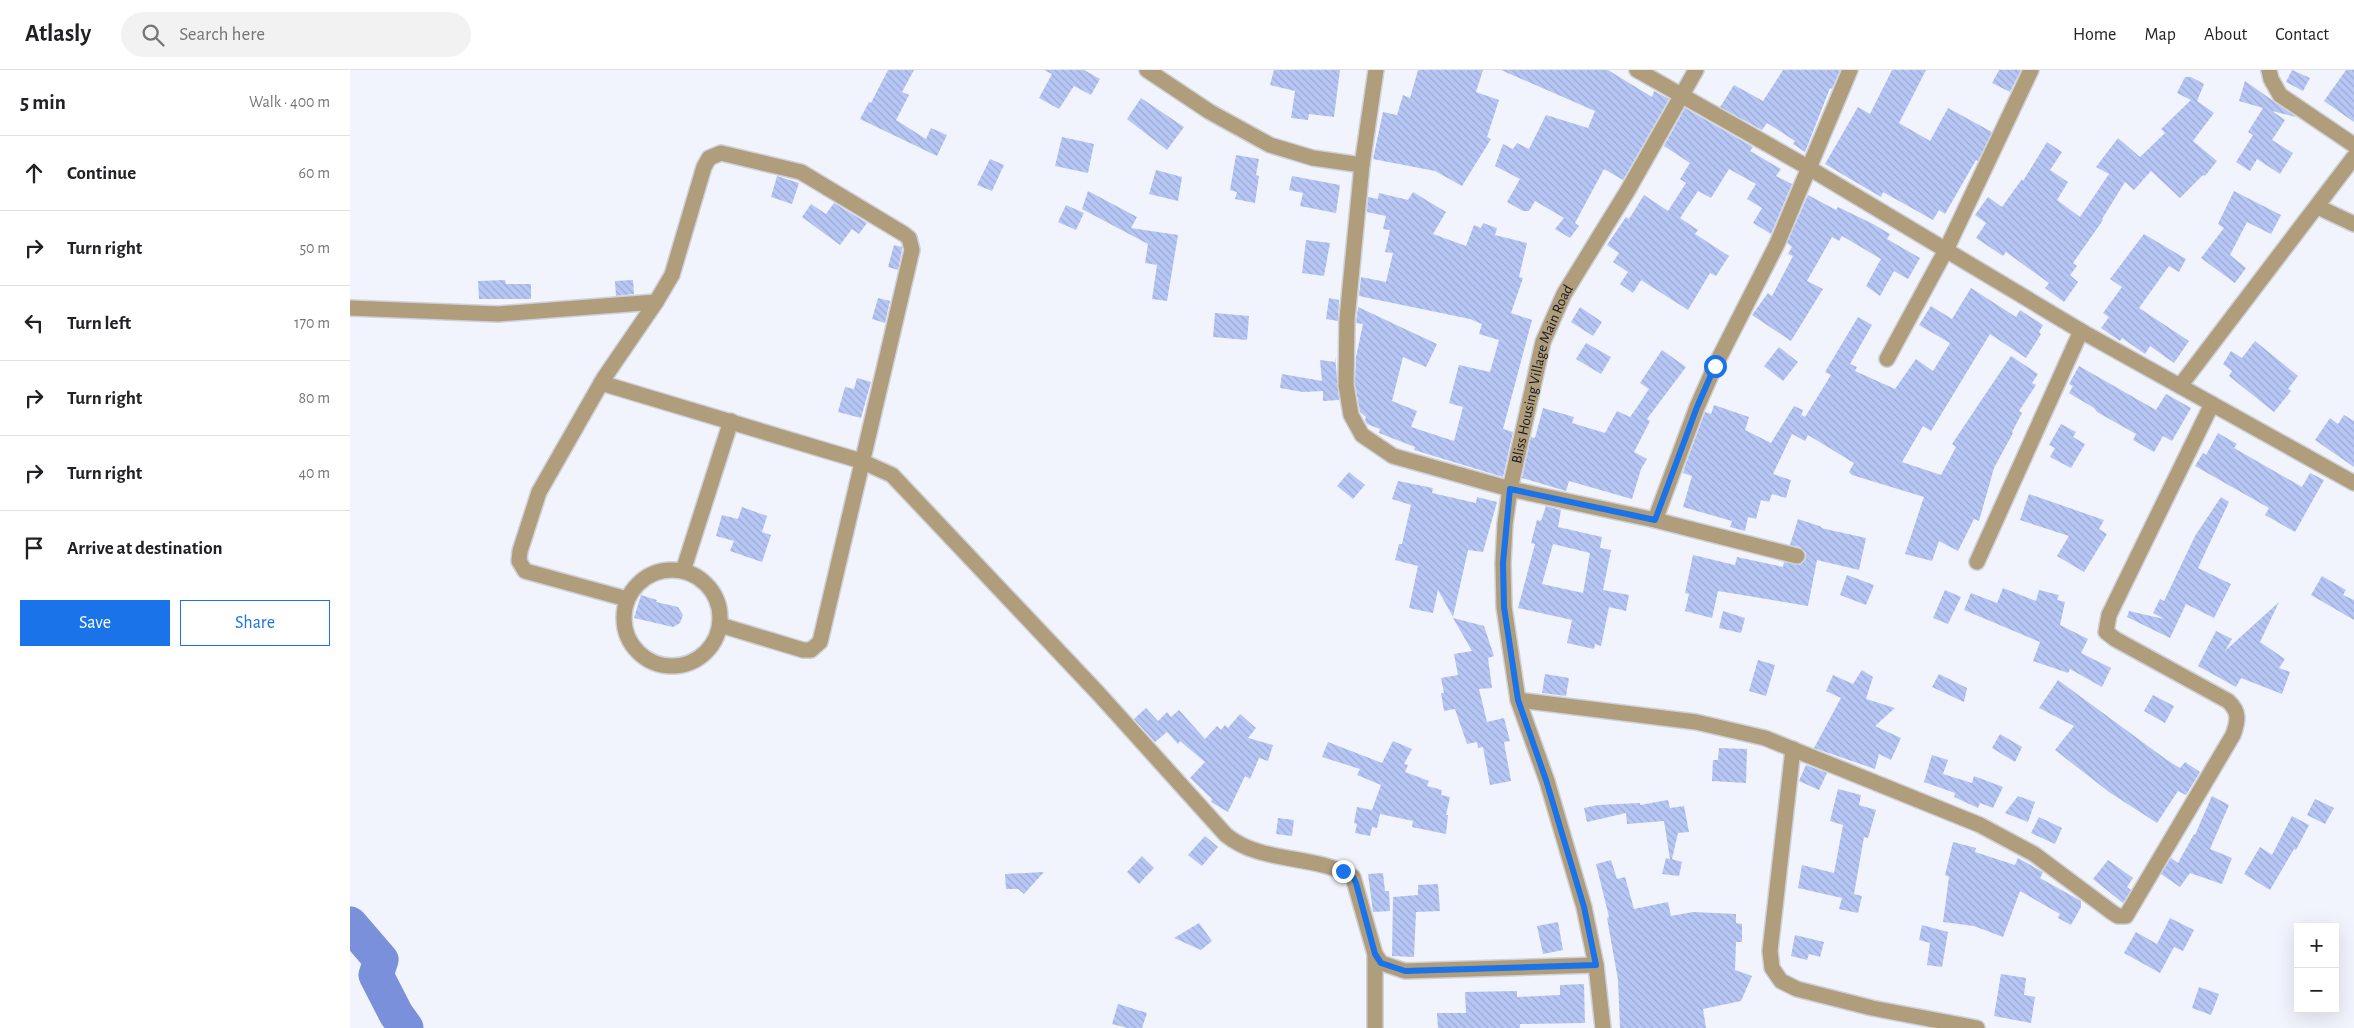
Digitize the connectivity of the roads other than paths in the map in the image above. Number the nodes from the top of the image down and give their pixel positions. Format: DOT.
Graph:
graph roads {
  1 [pos="1147,70"];
  2 [pos="1376,70"];
  3 [pos="1637,70"];
  4 [pos="1696,70"];
  5 [pos="1850,70"];
  6 [pos="2030,70"];
  7 [pos="2269,70"];
  8 [pos="1683,96"];
  9 [pos="2354,145"];
  10 [pos="2354,157"];
  11 [pos="1362,165"];
  12 [pos="1809,168"];
  13 [pos="2318,207"];
  14 [pos="2354,224"];
  15 [pos="1946,250"];
  16 [pos="656,302"];
  17 [pos="350,308"];
  18 [pos="2081,331"];
  19 [pos="1887,359"];
  20 [pos="601,383"];
  21 [pos="2180,386"];
  22 [pos="2212,404"];
  23 [pos="731,422"];
  24 [pos="862,460"];
  25 [pos="2354,483"];
  26 [pos="1510,489"];
  27 [pos="1655,520"];
  28 [pos="1797,556"];
  29 [pos="1977,562"];
  30 [pos="683,571"];
  31 [pos="627,599"];
  32 [pos="720,625"];
  33 [pos="1518,700"];
  34 [pos="1793,749"];
  35 [pos="1375,954"];
  36 [pos="1596,965"];
  37 [pos="1375,1028"];
  38 [pos="1603,1028"];
  39 [pos="1977,1028"];
  1 -- 11 [label="street"];
  2 -- 11 [label="street"];
  3 -- 8 [label="street"];
  4 -- 8 [label="street, Bliss Housing Village Main Road"];
  5 -- 12 [label="street"];
  6 -- 15 [label="street"];
  7 -- 9 [label="street"];
  8 -- 12 [label="street"];
  8 -- 26 [label="street, Bliss Housing Village Main Road"];
  10 -- 13 [label="street"];
  11 -- 26 [label="street"];
  12 -- 15 [label="street"];
  12 -- 27 [label="street"];
  13 -- 14 [label="street"];
  13 -- 21 [label="street"];
  15 -- 18 [label="street"];
  15 -- 19 [label="street"];
  16 -- 17 [label="street"];
  16 -- 20 [label="street"];
  16 -- 24 [label="street"];
  18 -- 21 [label="street"];
  18 -- 29 [label="street"];
  20 -- 23 [label="street"];
  20 -- 31 [label="street"];
  21 -- 22 [label="street"];
  22 -- 25 [label="street"];
  22 -- 34 [label="street"];
  23 -- 24 [label="street"];
  23 -- 30 [label="street"];
  24 -- 32 [label="street"];
  24 -- 35 [label="street"];
  26 -- 27 [label="street"];
  26 -- 33 [label="street, Bliss Housing Village Main Road"];
  27 -- 28 [label="street"];
  30 -- 31 [label="street"];
  30 -- 32 [label="street"];
  31 -- 32 [label="street"];
  33 -- 34 [label="street"];
  33 -- 36 [label="street, Bliss Housing Village Main Road"];
  34 -- 39 [label="street"];
  35 -- 36 [label="street"];
  35 -- 37 [label="street"];
  36 -- 38 [label="street, Bliss Housing Village Main Road"];
}
